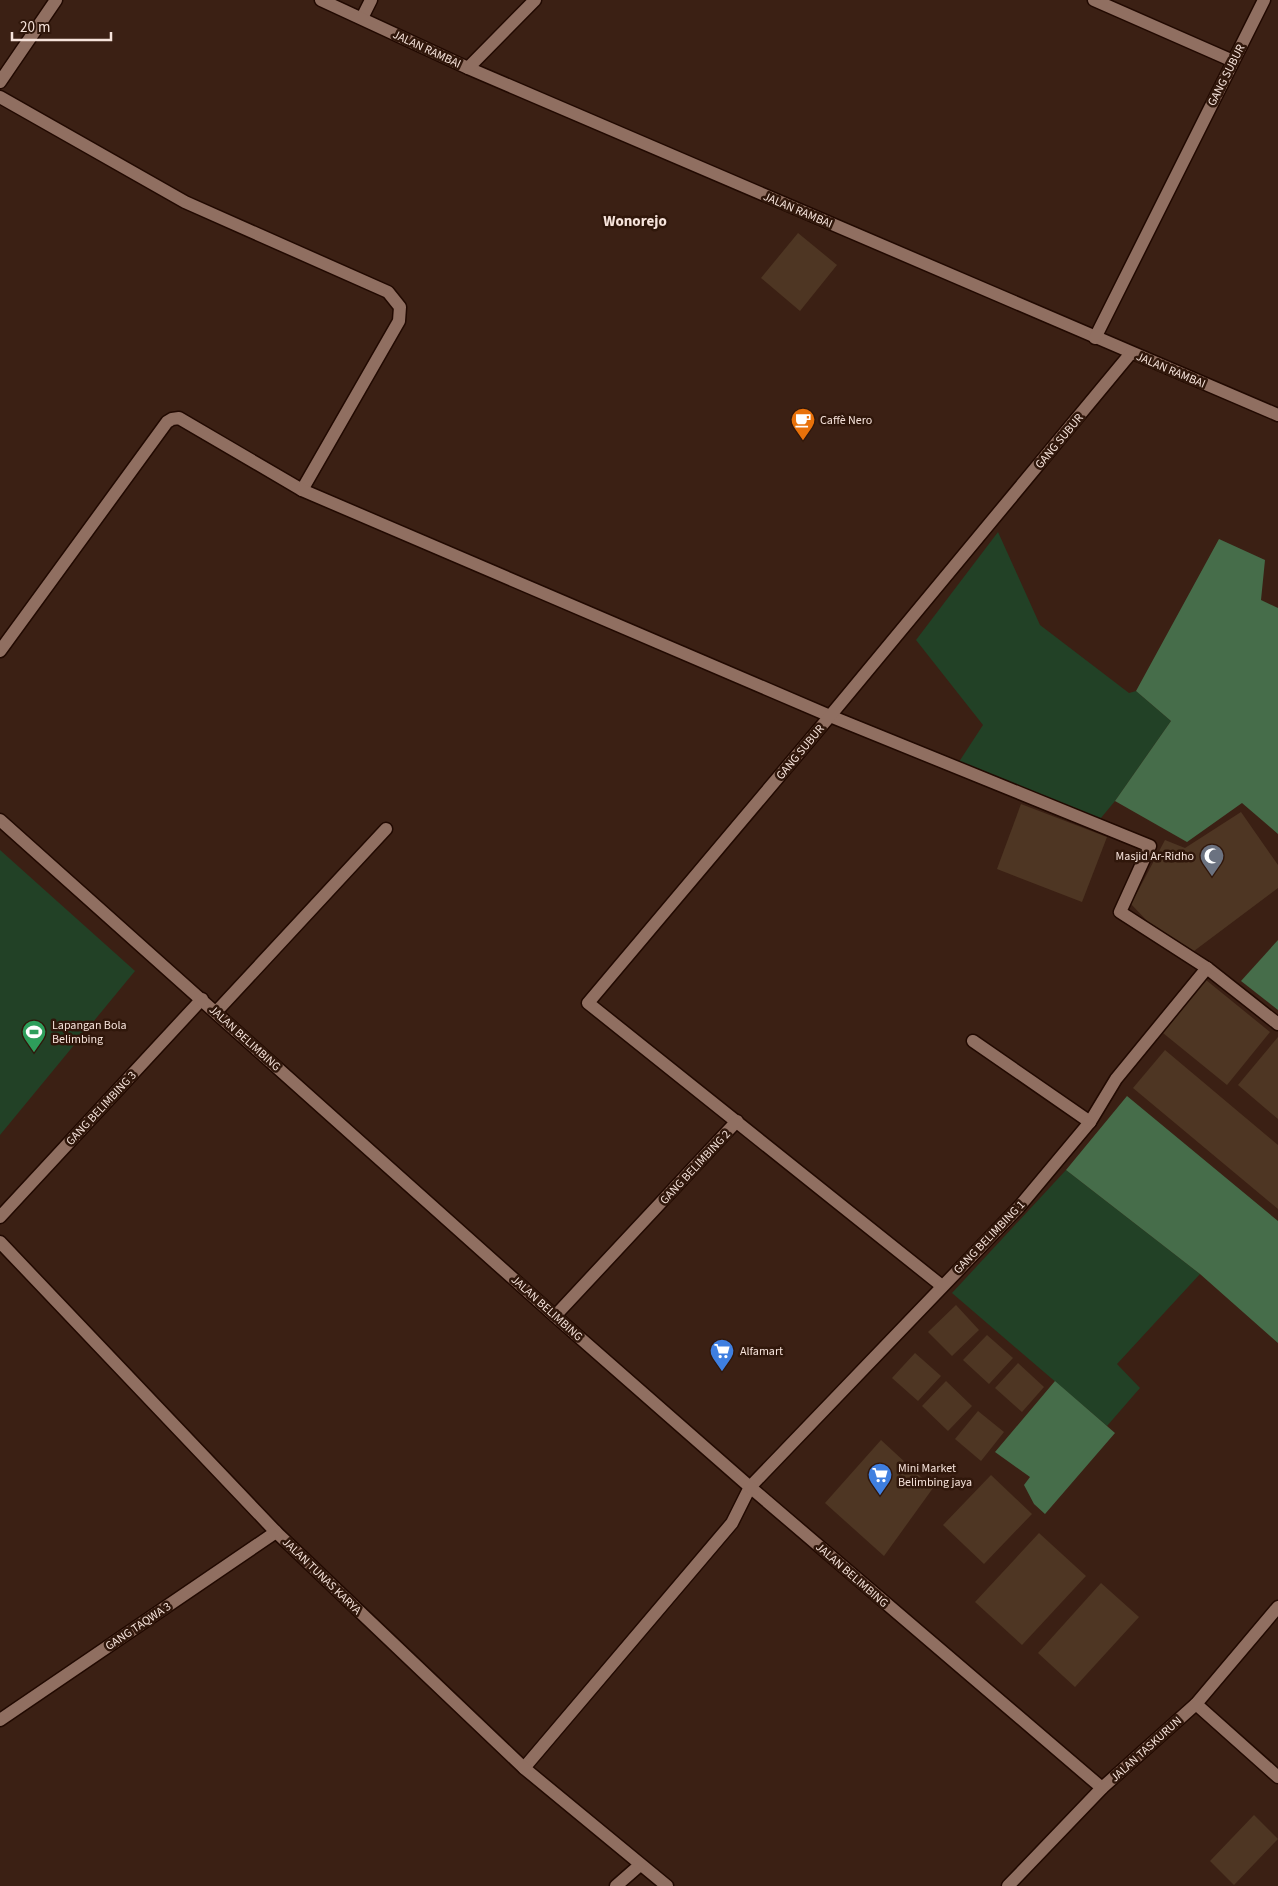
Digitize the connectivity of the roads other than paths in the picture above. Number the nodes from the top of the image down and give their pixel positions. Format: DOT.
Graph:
graph roads {
  1 [pos="56,0"];
  2 [pos="321,0"];
  3 [pos="371,0"];
  4 [pos="535,0"];
  5 [pos="1094,0"];
  6 [pos="1264,0"];
  7 [pos="362,18"];
  8 [pos="1233,61"];
  9 [pos="468,68"];
  10 [pos="0,82"];
  11 [pos="0,97"];
  12 [pos="1095,338"];
  13 [pos="1132,353"];
  14 [pos="1278,415"];
  15 [pos="302,490"];
  16 [pos="0,651"];
  17 [pos="830,716"];
  18 [pos="0,820"];
  19 [pos="386,829"];
  20 [pos="1208,968"];
  21 [pos="202,999"];
  22 [pos="216,1012"];
  23 [pos="1278,1024"];
  24 [pos="972,1041"];
  25 [pos="737,1122"];
  26 [pos="1090,1122"];
  27 [pos="0,1217"];
  28 [pos="0,1242"];
  29 [pos="942,1286"];
  30 [pos="555,1316"];
  31 [pos="750,1487"];
  32 [pos="276,1532"];
  33 [pos="1278,1608"];
  34 [pos="1196,1704"];
  35 [pos="0,1720"];
  36 [pos="524,1768"];
  37 [pos="1278,1777"];
  38 [pos="1102,1788"];
  39 [pos="640,1864"];
  40 [pos="616,1886"];
  41 [pos="667,1886"];
  42 [pos="1008,1886"];
  1 -- 10 [label="street"];
  2 -- 7 [label="street, JALAN RAMBAI"];
  3 -- 7 [label="street"];
  4 -- 9 [label="street"];
  5 -- 8 [label="street"];
  6 -- 8 [label="street, GANG SUBUR"];
  7 -- 9 [label="street, JALAN RAMBAI"];
  8 -- 12 [label="street, GANG SUBUR"];
  9 -- 12 [label="street, JALAN RAMBAI"];
  11 -- 15 [label="street"];
  12 -- 13 [label="street, JALAN RAMBAI"];
  13 -- 14 [label="street, JALAN RAMBAI"];
  13 -- 17 [label="street, GANG SUBUR"];
  15 -- 16 [label="street"];
  15 -- 17 [label="street"];
  17 -- 20 [label="street"];
  17 -- 25 [label="street, GANG SUBUR"];
  18 -- 21 [label="street, JALAN BELIMBING"];
  19 -- 22 [label="street"];
  20 -- 23 [label="street"];
  20 -- 26 [label="street, GANG BELIMBING 1"];
  21 -- 22 [label="street, JALAN BELIMBING"];
  21 -- 27 [label="street, GANG BELIMBING 3"];
  22 -- 30 [label="street, JALAN BELIMBING"];
  24 -- 26 [label="street"];
  25 -- 29 [label="street, GANG BELIMBING 2"];
  25 -- 30 [label="street, GANG BELIMBING 2"];
  26 -- 29 [label="street, GANG BELIMBING 1"];
  28 -- 32 [label="street, JALAN TUNAS KARYA"];
  29 -- 31 [label="street, GANG BELIMBING 1"];
  30 -- 31 [label="street, JALAN BELIMBING"];
  31 -- 36 [label="street, GANG BELIMBING 1"];
  31 -- 38 [label="street, JALAN BELIMBING"];
  32 -- 35 [label="street, GANG TAQWA 3"];
  32 -- 36 [label="street, JALAN TUNAS KARYA"];
  33 -- 34 [label="street, JALAN TASKURUN"];
  34 -- 37 [label="street"];
  34 -- 38 [label="street, JALAN TASKURUN"];
  36 -- 39 [label="street, JALAN TUNAS KARYA"];
  38 -- 42 [label="street, JALAN TASKURUN"];
  39 -- 40 [label="street"];
  39 -- 41 [label="street, JALAN TUNAS KARYA"];
}
